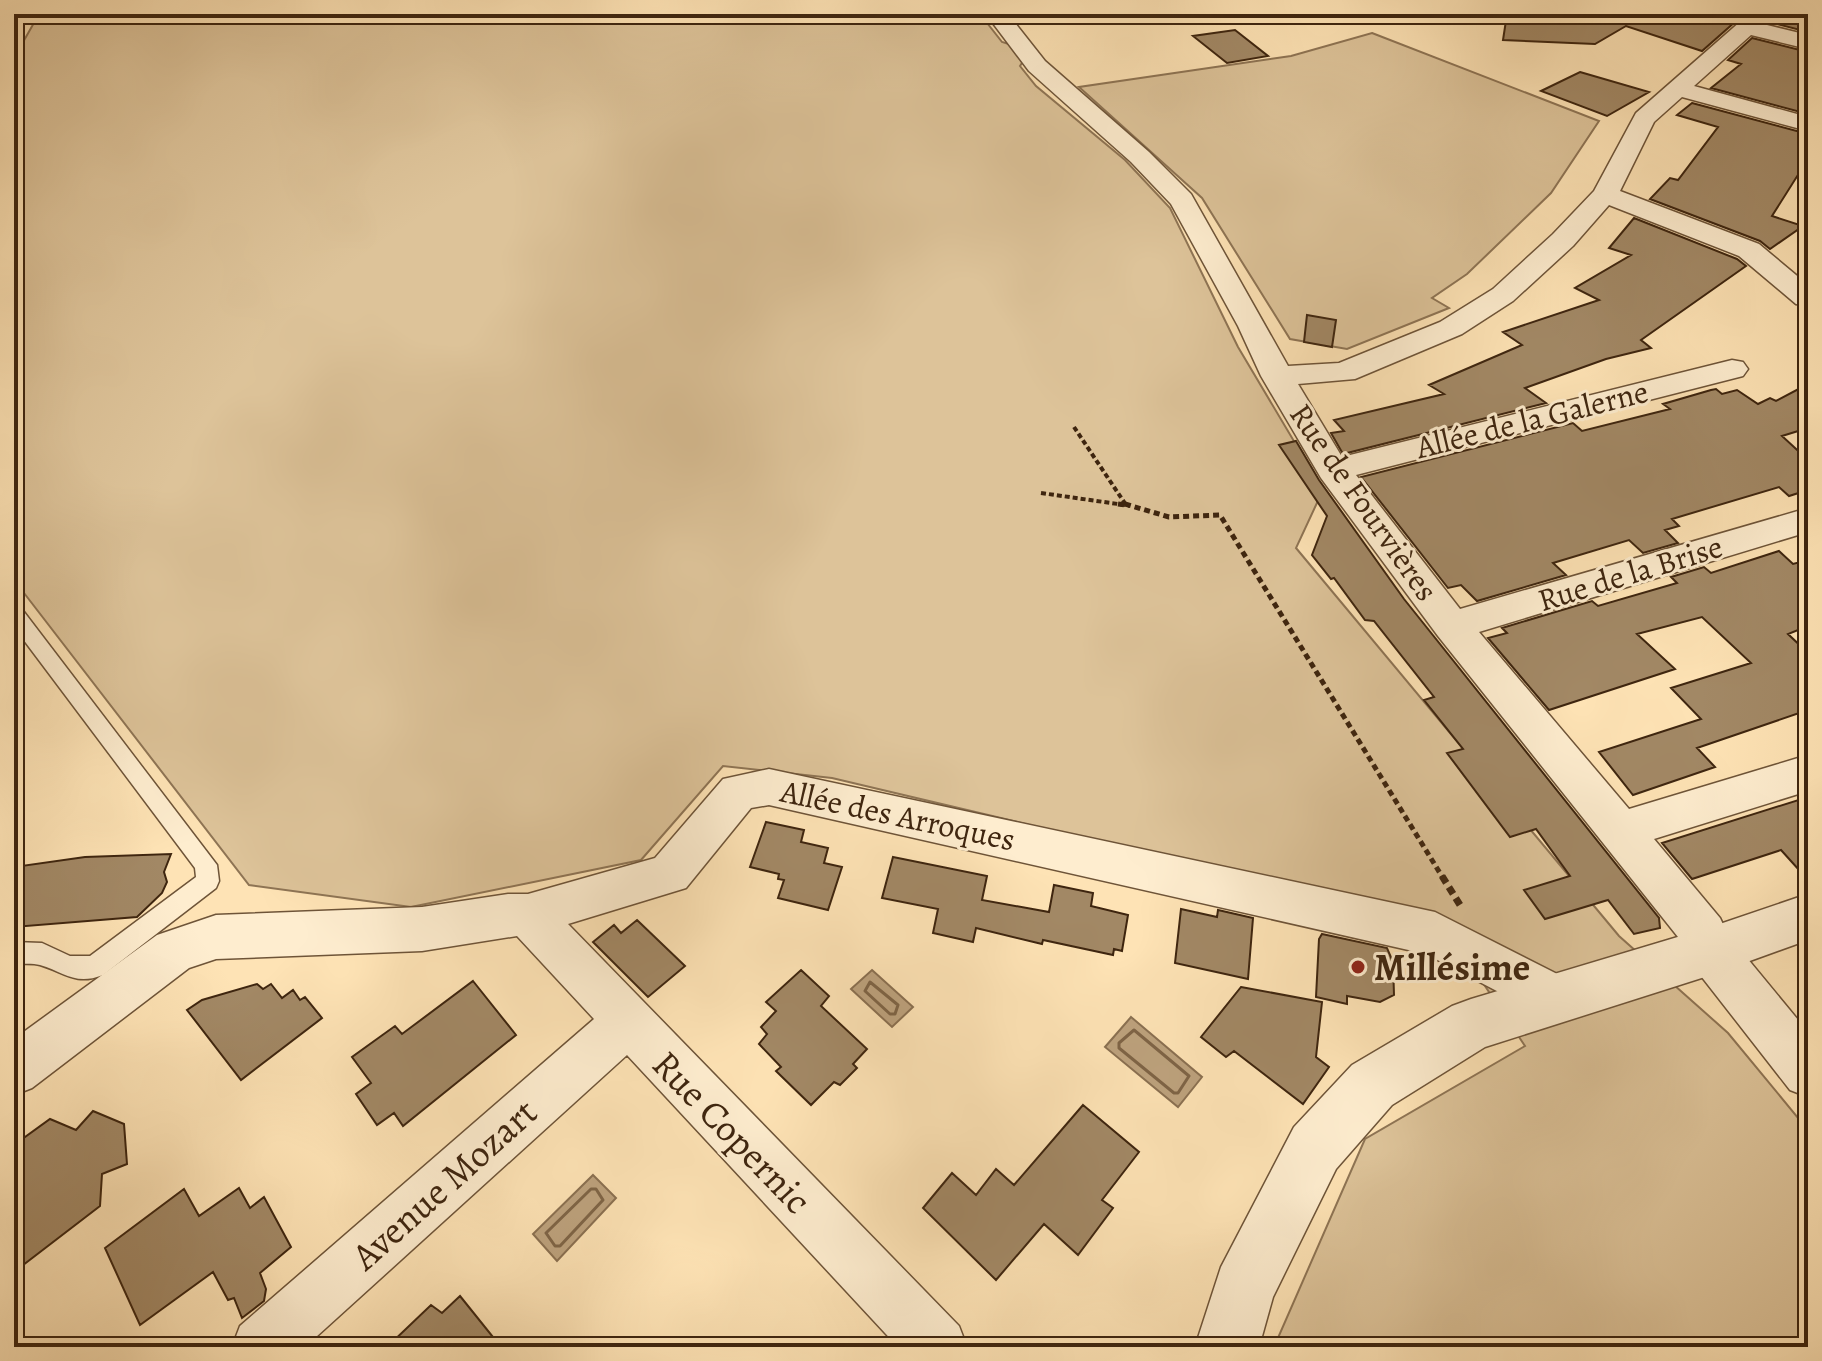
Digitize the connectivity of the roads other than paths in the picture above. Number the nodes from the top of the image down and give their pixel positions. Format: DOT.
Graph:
graph roads {
  1 [pos="997,14"];
  2 [pos="1755,20"];
  3 [pos="1808,42"];
  4 [pos="1677,88"];
  5 [pos="1808,124"];
  6 [pos="1605,194"];
  7 [pos="1806,298"];
  8 [pos="1732,369"];
  9 [pos="1277,376"];
  10 [pos="1333,470"];
  11 [pos="1808,520"];
  12 [pos="14,613"];
  13 [pos="1452,626"];
  14 [pos="1808,773"];
  15 [pos="1620,831"];
  16 [pos="528,915"];
  17 [pos="1808,917"];
  18 [pos="1711,951"];
  19 [pos="14,953"];
  20 [pos="1556,999"];
  21 [pos="627,1022"];
  22 [pos="14,1070"];
  23 [pos="1808,1072"];
  24 [pos="261,1347"];
  25 [pos="938,1347"];
  26 [pos="1227,1347"];
  1 -- 9 [label="street, Rue de Fourvières"];
  2 -- 3 [label="street"];
  2 -- 4 [label="street"];
  4 -- 5 [label="street"];
  4 -- 6 [label="street"];
  6 -- 7 [label="street"];
  6 -- 9 [label="street"];
  8 -- 10 [label="street, Allée de la Galerne"];
  9 -- 10 [label="street, Rue de Fourvières"];
  10 -- 13 [label="street, Rue de Fourvières"];
  11 -- 13 [label="street, Rue de la Brise"];
  12 -- 19 [label="lane"];
  13 -- 15 [label="street, Rue de Fourvières"];
  14 -- 15 [label="street"];
  15 -- 18 [label="street, Rue de Fourvières"];
  16 -- 20 [label="street, Allée des Arroques"];
  16 -- 21 [label="street, Rue Copernic"];
  16 -- 22 [label="street, Allée des Arroques"];
  17 -- 18 [label="street"];
  18 -- 20 [label="street"];
  18 -- 23 [label="street, Rue de Fourvières"];
  20 -- 26 [label="street"];
  21 -- 24 [label="street, Avenue Mozart"];
  21 -- 25 [label="street, Rue Copernic"];
}
